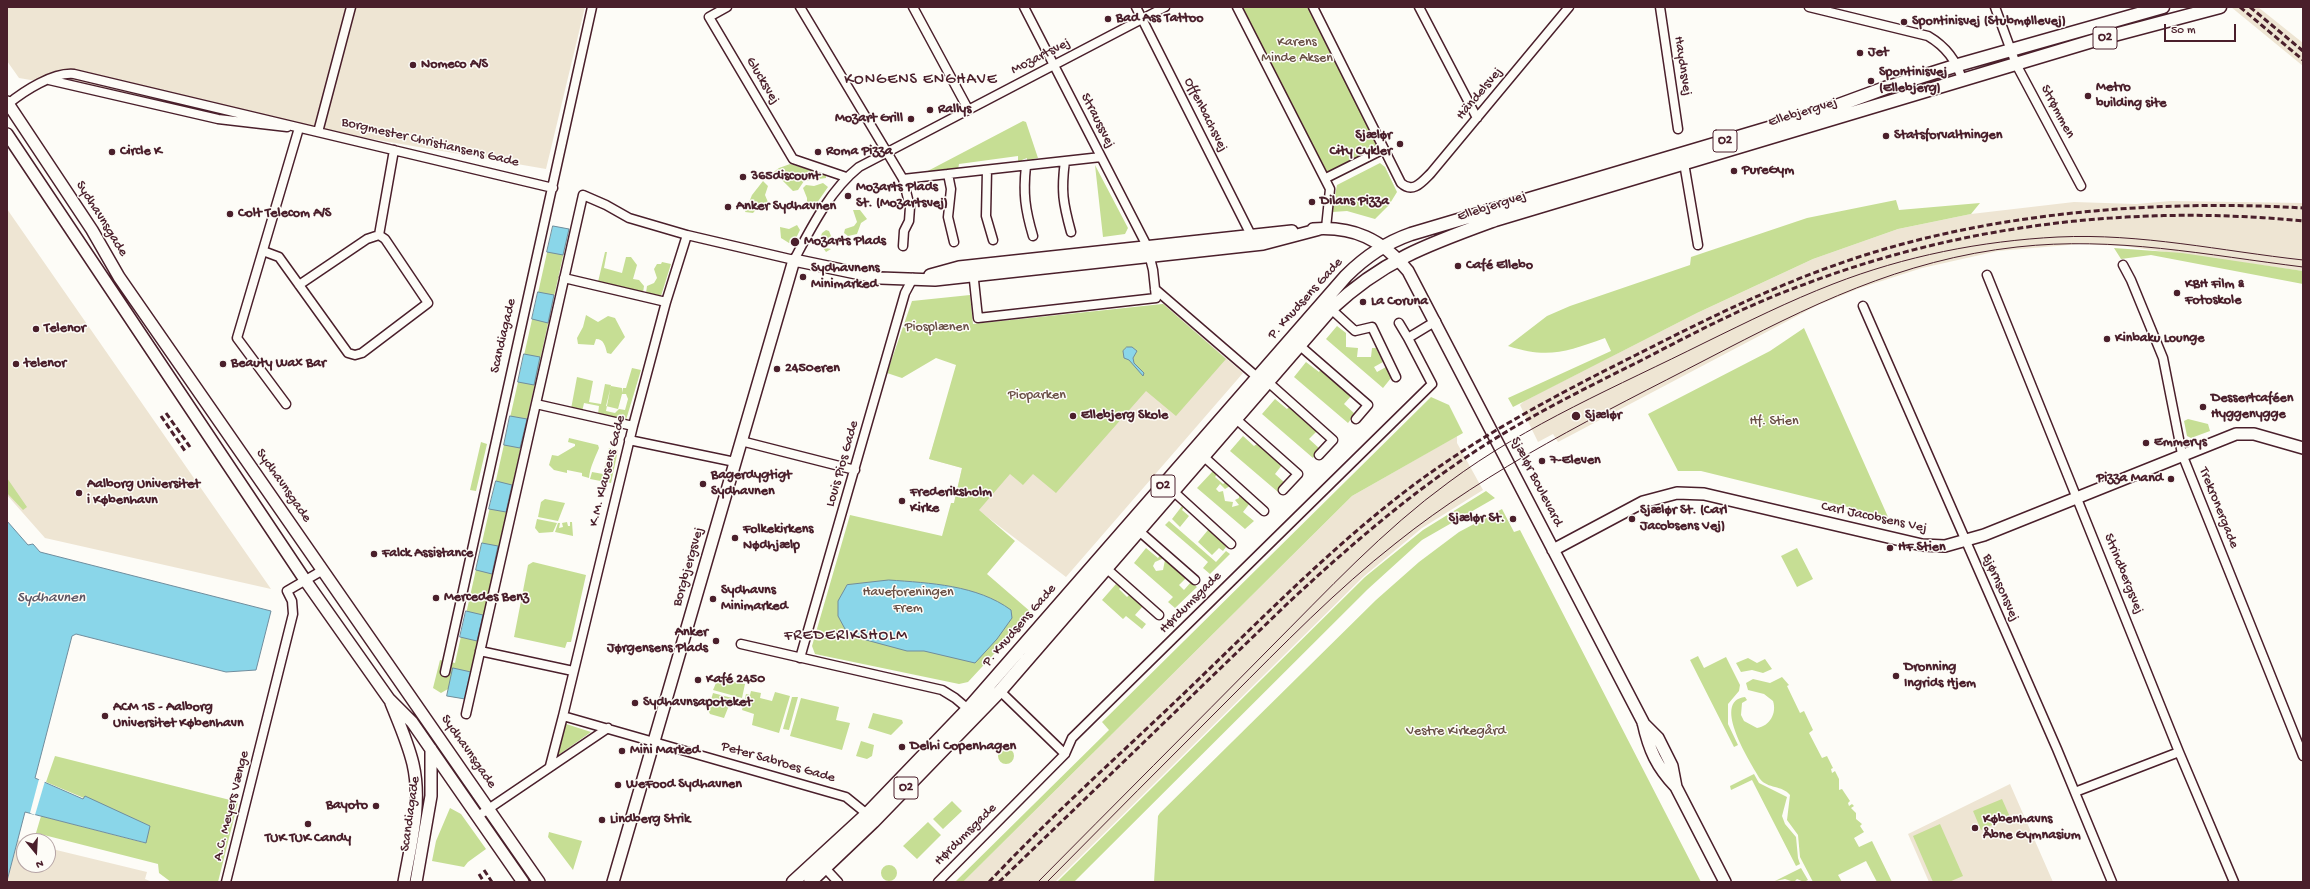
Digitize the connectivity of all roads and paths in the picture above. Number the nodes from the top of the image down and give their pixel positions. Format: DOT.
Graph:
graph roads {
  1 [pos="351,7"];
  2 [pos="592,7"];
  3 [pos="727,7"];
  4 [pos="800,7"];
  5 [pos="913,7"];
  6 [pos="1024,7"];
  7 [pos="1136,7"];
  8 [pos="1165,7"];
  9 [pos="1237,7"];
  10 [pos="1313,7"];
  11 [pos="1419,7"];
  12 [pos="1569,7"];
  13 [pos="1660,7"];
  14 [pos="1809,7"];
  15 [pos="1995,7"];
  16 [pos="2163,7"];
  17 [pos="2220,7"];
  18 [pos="1142,19"];
  19 [pos="2011,50"];
  20 [pos="2016,64"];
  21 [pos="1054,65"];
  22 [pos="1958,65"];
  23 [pos="49,80"];
  24 [pos="1962,80"];
  25 [pos="7,103"];
  26 [pos="968,109"];
  27 [pos="1477,118"];
  28 [pos="299,128"];
  29 [pos="1678,129"];
  30 [pos="318,132"];
  31 [pos="7,134"];
  32 [pos="1384,149"];
  33 [pos="394,150"];
  34 [pos="887,151"];
  35 [pos="1101,158"];
  36 [pos="1065,161"];
  37 [pos="1684,164"];
  38 [pos="1026,166"];
  39 [pos="988,170"];
  40 [pos="948,174"];
  41 [pos="846,178"];
  42 [pos="1326,178"];
  43 [pos="903,179"];
  44 [pos="2081,186"];
  45 [pos="553,188"];
  46 [pos="1323,228"];
  47 [pos="1071,232"];
  48 [pos="379,235"];
  49 [pos="687,235"];
  50 [pos="1251,235"];
  51 [pos="1033,236"];
  52 [pos="993,240"];
  53 [pos="954,242"];
  54 [pos="1698,245"];
  55 [pos="903,246"];
  56 [pos="1382,247"];
  57 [pos="263,251"];
  58 [pos="1148,252"];
  59 [pos="1398,259"];
  60 [pos="794,260"];
  61 [pos="2123,265"];
  62 [pos="973,271"];
  63 [pos="1987,275"];
  64 [pos="564,278"];
  65 [pos="913,278"];
  66 [pos="298,285"];
  67 [pos="1155,289"];
  68 [pos="666,302"];
  69 [pos="1863,306"];
  70 [pos="1331,309"];
  71 [pos="1436,321"];
  72 [pos="1399,323"];
  73 [pos="1408,338"];
  74 [pos="1299,345"];
  75 [pos="1396,377"];
  76 [pos="1262,380"];
  77 [pos="286,404"];
  78 [pos="536,404"];
  79 [pos="1236,419"];
  80 [pos="1356,419"];
  81 [pos="633,426"];
  82 [pos="629,440"];
  83 [pos="741,441"];
  84 [pos="2303,448"];
  85 [pos="2182,454"];
  86 [pos="1320,455"];
  87 [pos="1203,456"];
  88 [pos="735,462"];
  89 [pos="855,470"];
  90 [pos="1284,490"];
  91 [pos="1173,492"];
  92 [pos="2078,498"];
  93 [pos="1264,511"];
  94 [pos="1139,530"];
  95 [pos="1964,542"];
  96 [pos="1232,544"];
  97 [pos="1553,550"];
  98 [pos="1106,568"];
  99 [pos="323,570"];
  100 [pos="306,580"];
  101 [pos="1195,580"];
  102 [pos="1159,615"];
  103 [pos="741,644"];
  104 [pos="480,651"];
  105 [pos="800,658"];
  106 [pos="573,671"];
  107 [pos="445,672"];
  108 [pos="1000,691"];
  109 [pos="389,699"];
  110 [pos="417,705"];
  111 [pos="968,709"];
  112 [pos="466,714"];
  113 [pos="564,716"];
  114 [pos="608,728"];
  115 [pos="654,741"];
  116 [pos="430,748"];
  117 [pos="2179,752"];
  118 [pos="1065,754"];
  119 [pos="2303,756"];
  120 [pos="550,766"];
  121 [pos="2075,792"];
  122 [pos="488,809"];
  123 [pos="867,814"];
  124 [pos="478,816"];
  125 [pos="825,868"];
  126 [pos="226,882"];
  127 [pos="404,882"];
  128 [pos="416,882"];
  129 [pos="523,882"];
  130 [pos="539,882"];
  131 [pos="613,882"];
  132 [pos="793,882"];
  133 [pos="810,882"];
  134 [pos="838,882"];
  135 [pos="938,882"];
  136 [pos="1725,882"];
  137 [pos="2112,882"];
  138 [pos="2234,882"];
  1 -- 30 [label="street"];
  2 -- 45 [label="street, Scandiagade"];
  3 -- 41 [label="street, Glucksvej"];
  4 -- 34 [label="street"];
  5 -- 26 [label="street"];
  6 -- 21 [label="street, Straussvej"];
  7 -- 18 [label="street, Offenbachsvej"];
  8 -- 18 [label="street, Mozartsvej"];
  9 -- 42 [label="street"];
  10 -- 32 [label="street"];
  11 -- 27 [label="street"];
  12 -- 27 [label="street, Händelsvej"];
  13 -- 29 [label="street, Haydnsvej"];
  14 -- 22 [label="street"];
  15 -- 19 [label="street, Strømmen"];
  16 -- 19 [label="main road, Ellebjergvej / O2"];
  17 -- 20 [label="main road, Ellebjergvej / O2"];
  18 -- 21 [label="street, Mozartsvej"];
  18 -- 50 [label="street, Offenbachsvej"];
  19 -- 20 [label="street, Strømmen"];
  19 -- 22 [label="main road, Ellebjergvej / O2"];
  20 -- 24 [label="main road, Ellebjergvej / O2"];
  20 -- 44 [label="street, Strømmen"];
  21 -- 26 [label="street, Mozartsvej"];
  21 -- 35 [label="street, Straussvej"];
  22 -- 24 [label="street"];
  22 -- 56 [label="main road, Ellebjergvej / O2"];
  23 -- 25 [label="street, Borgmester Christiansens Gade"];
  23 -- 28 [label="street, Borgmester Christiansens Gade"];
  23 -- 28 [label="street, Borgmester Christiansens Gade"];
  24 -- 37 [label="main road, Ellebjergvej / O2"];
  25 -- 99 [label="street, Sydhavnsgade"];
  26 -- 34 [label="street, Mozartsvej"];
  27 -- 32 [label="street, Händelsvej"];
  28 -- 30 [label="street, Borgmester Christiansens Gade"];
  28 -- 57 [label="street"];
  30 -- 33 [label="street, Borgmester Christiansens Gade"];
  31 -- 100 [label="street, Sydhavnsgade"];
  32 -- 42 [label="street"];
  33 -- 45 [label="street, Borgmester Christiansens Gade"];
  33 -- 48 [label="street"];
  34 -- 41 [label="street, Mozartsvej"];
  34 -- 43 [label="street"];
  35 -- 36 [label="street"];
  35 -- 58 [label="street, Straussvej"];
  36 -- 38 [label="street"];
  36 -- 47 [label="street"];
  37 -- 54 [label="street"];
  37 -- 59 [label="main road, Ellebjergvej / O2"];
  38 -- 39 [label="street"];
  38 -- 51 [label="street"];
  39 -- 40 [label="street"];
  39 -- 52 [label="street"];
  40 -- 43 [label="street"];
  40 -- 53 [label="street"];
  41 -- 60 [label="street"];
  42 -- 46 [label="street"];
  43 -- 55 [label="street"];
  45 -- 107 [label="street, Scandiagade"];
  46 -- 50 [label="street"];
  46 -- 56 [label="street"];
  46 -- 58 [label="street"];
  48 -- 66 [label="street"];
  48 -- 66 [label="street"];
  49 -- 60 [label="street"];
  49 -- 64 [label="street"];
  49 -- 68 [label="street, K.M. Klausens Gade"];
  50 -- 58 [label="street"];
  56 -- 59 [label="street"];
  56 -- 76 [label="main road, P. Knudsens Gade / O2"];
  57 -- 66 [label="street"];
  57 -- 77 [label="street"];
  58 -- 62 [label="street"];
  58 -- 67 [label="street"];
  59 -- 70 [label="main road, P. Knudsens Gade / O2"];
  59 -- 71 [label="street, Sjælør Boulevard"];
  60 -- 65 [label="street"];
  60 -- 83 [label="street, Borgbjergsvej"];
  61 -- 85 [label="street, Trekronergade"];
  62 -- 65 [label="street"];
  62 -- 67 [label="street"];
  63 -- 92 [label="street, Strindbergsvej"];
  64 -- 68 [label="street"];
  64 -- 78 [label="street"];
  65 -- 89 [label="street, Louis Pios Gade"];
  67 -- 76 [label="street"];
  68 -- 81 [label="street, K.M. Klausens Gade"];
  69 -- 95 [label="street, Bjørnsonsvej"];
  70 -- 74 [label="main road, P. Knudsens Gade / O2"];
  70 -- 75 [label="street, P. Knudsens Gade"];
  71 -- 73 [label="street"];
  71 -- 97 [label="street, Sjælør Boulevard"];
  72 -- 73 [label="street, Hørdumsgade"];
  73 -- 118 [label="street, Hørdumsgade"];
  74 -- 76 [label="main road, P. Knudsens Gade / O2"];
  74 -- 80 [label="street, P. Knudsens Gade"];
  76 -- 79 [label="main road, P. Knudsens Gade / O2"];
  76 -- 86 [label="street"];
  76 -- 111 [label="main road, P. Knudsens Gade / O2"];
  78 -- 81 [label="street"];
  78 -- 104 [label="street"];
  79 -- 87 [label="main road, P. Knudsens Gade / O2"];
  79 -- 90 [label="street"];
  81 -- 82 [label="street, K.M. Klausens Gade"];
  82 -- 88 [label="street"];
  82 -- 106 [label="street, K.M. Klausens Gade"];
  83 -- 88 [label="street, Borgbjergsvej"];
  83 -- 89 [label="street"];
  84 -- 85 [label="street, Carl Jacobsens Vej"];
  85 -- 92 [label="street, Carl Jacobsens Vej"];
  85 -- 119 [label="street, Trekronergade"];
  87 -- 91 [label="main road, P. Knudsens Gade / O2"];
  87 -- 93 [label="street"];
  88 -- 115 [label="street, Borgbjergsvej"];
  89 -- 105 [label="street, Louis Pios Gade"];
  91 -- 94 [label="main road, P. Knudsens Gade / O2"];
  91 -- 96 [label="street"];
  92 -- 95 [label="street, Carl Jacobsens Vej"];
  92 -- 117 [label="street, Strindbergsvej"];
  94 -- 98 [label="main road, P. Knudsens Gade / O2"];
  94 -- 101 [label="street"];
  95 -- 97 [label="street, Carl Jacobsens Vej"];
  95 -- 121 [label="street, Bjørnsonsvej"];
  97 -- 136 [label="street, Sjælør Boulevard"];
  98 -- 102 [label="street"];
  98 -- 108 [label="main road, P. Knudsens Gade / O2"];
  99 -- 100 [label="street, A.C. Meyers Vænge"];
  99 -- 110 [label="street, Sydhavnsgade"];
  100 -- 109 [label="street, Sydhavnsgade"];
  100 -- 126 [label="street, A.C. Meyers Vænge"];
  103 -- 105 [label="street"];
  104 -- 106 [label="street"];
  104 -- 112 [label="street"];
  105 -- 111 [label="street"];
  106 -- 113 [label="street, K.M. Klausens Gade"];
  108 -- 118 [label="street"];
  108 -- 125 [label="main road, P. Knudsens Gade / O2"];
  109 -- 116 [label="street, Sydhavnsgade"];
  109 -- 127 [label="street, Scandiagade"];
  110 -- 116 [label="street, Scandiagade"];
  110 -- 122 [label="street, Sydhavnsgade"];
  111 -- 123 [label="main road, P. Knudsens Gade / O2"];
  113 -- 114 [label="street, Peter Sabroes Gade"];
  113 -- 120 [label="street"];
  114 -- 115 [label="street, Peter Sabroes Gade"];
  114 -- 120 [label="street"];
  115 -- 123 [label="street, Peter Sabroes Gade"];
  115 -- 131 [label="street, Borgbjergsvej"];
  116 -- 124 [label="street, Sydhavnsgade"];
  116 -- 128 [label="street, Scandiagade"];
  117 -- 121 [label="street"];
  117 -- 138 [label="street, Strindbergsvej"];
  118 -- 135 [label="street, Hørdumsgade"];
  120 -- 122 [label="street"];
  121 -- 137 [label="street, Bjørnsonsvej"];
  122 -- 124 [label="street"];
  122 -- 130 [label="street, Sydhavnsgade"];
  123 -- 132 [label="main road, P. Knudsens Gade / O2"];
  124 -- 129 [label="street, Sydhavnsgade"];
  125 -- 133 [label="main road, P. Knudsens Gade / O2"];
  125 -- 134 [label="street"];
}
